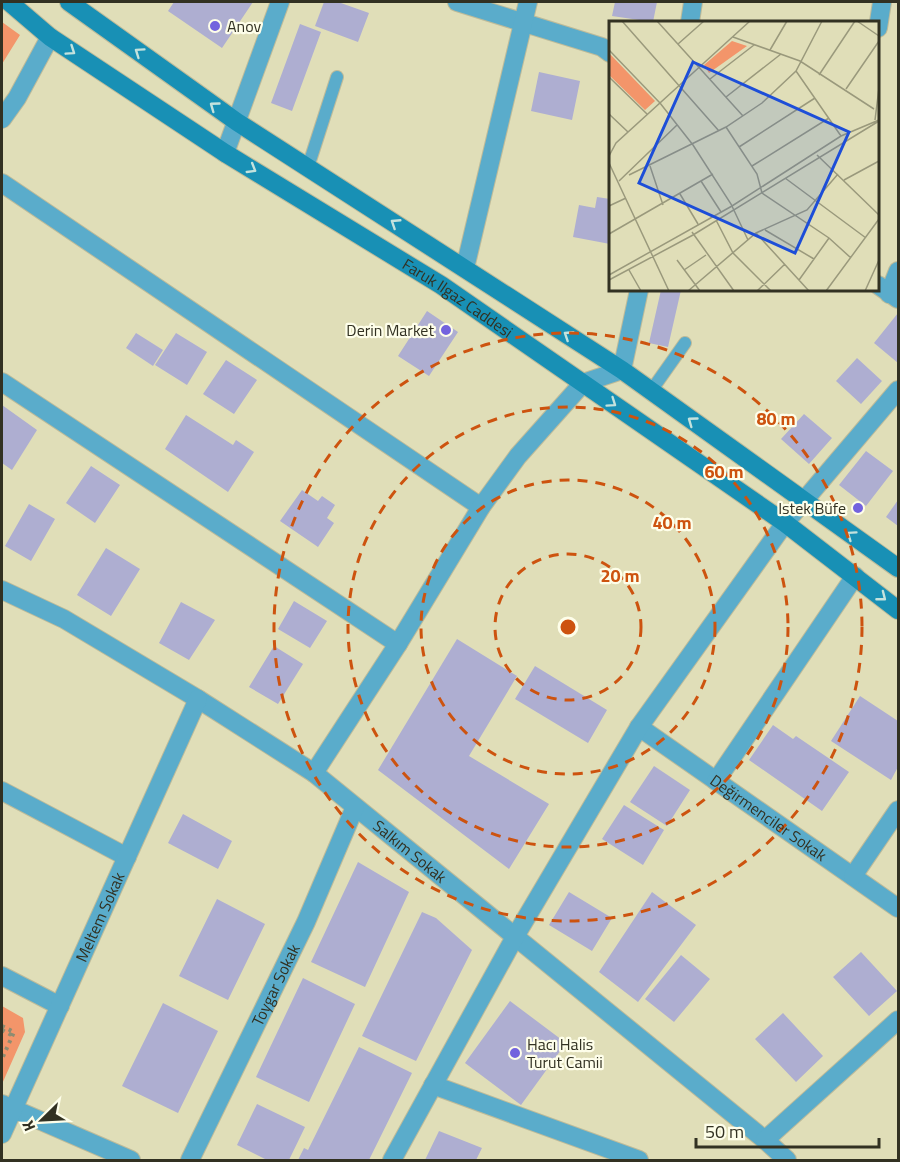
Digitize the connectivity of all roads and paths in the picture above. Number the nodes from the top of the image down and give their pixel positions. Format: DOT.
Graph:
graph roads {
  1 [pos="9,2"];
  2 [pos="69,2"];
  3 [pos="280,2"];
  4 [pos="457,2"];
  5 [pos="528,2"];
  6 [pos="693,2"];
  7 [pos="882,2"];
  8 [pos="690,21"];
  9 [pos="523,22"];
  10 [pos="879,22"];
  11 [pos="50,37"];
  12 [pos="609,52"];
  13 [pos="337,77"];
  14 [pos="2,119"];
  15 [pos="237,122"];
  16 [pos="225,153"];
  17 [pos="308,167"];
  18 [pos="2,183"];
  19 [pos="465,268"];
  20 [pos="898,271"];
  21 [pos="639,291"];
  22 [pos="888,293"];
  23 [pos="685,343"];
  24 [pos="622,370"];
  25 [pos="2,382"];
  26 [pos="583,383"];
  27 [pos="898,390"];
  28 [pos="651,391"];
  29 [pos="804,502"];
  30 [pos="481,507"];
  31 [pos="785,523"];
  32 [pos="898,568"];
  33 [pos="855,576"];
  34 [pos="2,590"];
  35 [pos="898,610"];
  36 [pos="398,644"];
  37 [pos="198,699"];
  38 [pos="639,727"];
  39 [pos="314,773"];
  40 [pos="716,781"];
  41 [pos="2,791"];
  42 [pos="355,807"];
  43 [pos="898,810"];
  44 [pos="127,857"];
  45 [pos="853,876"];
  46 [pos="898,908"];
  47 [pos="516,935"];
  48 [pos="2,976"];
  49 [pos="60,1006"];
  50 [pos="898,1020"];
  51 [pos="2,1028"];
  52 [pos="13,1036"];
  53 [pos="2,1059"];
  54 [pos="433,1085"];
  55 [pos="7,1106"];
  56 [pos="2,1134"];
  57 [pos="765,1140"];
  58 [pos="131,1161"];
  59 [pos="190,1161"];
  60 [pos="392,1161"];
  61 [pos="639,1161"];
  62 [pos="787,1161"];
  1 -- 11 [label="street, Faruk Ilgaz Caddesi"];
  15 -- 2 [label="street, Faruk Ilgaz Caddesi, one-way"];
  3 -- 15 [label="street"];
  4 -- 9 [label="street"];
  5 -- 9 [label="street"];
  6 -- 8 [label="street"];
  7 -- 10 [label="street"];
  9 -- 12 [label="street"];
  9 -- 19 [label="street"];
  11 -- 14 [label="street"];
  11 -- 16 [label="street, Faruk Ilgaz Caddesi, one-way"];
  13 -- 17 [label="lane"];
  15 -- 16 [label="street"];
  15 -- 17 [label="street, Faruk Ilgaz Caddesi"];
  16 -- 26 [label="street, Faruk Ilgaz Caddesi, one-way"];
  19 -- 17 [label="street, Faruk Ilgaz Caddesi, one-way"];
  18 -- 30 [label="street"];
  24 -- 19 [label="street, Faruk Ilgaz Caddesi, one-way"];
  20 -- 22 [label="street"];
  21 -- 24 [label="street"];
  23 -- 28 [label="lane"];
  24 -- 26 [label="street"];
  24 -- 28 [label="street, Faruk Ilgaz Caddesi"];
  25 -- 36 [label="street"];
  26 -- 30 [label="street"];
  26 -- 31 [label="street, Faruk Ilgaz Caddesi, one-way"];
  27 -- 29 [label="street"];
  29 -- 28 [label="street, Faruk Ilgaz Caddesi, one-way"];
  29 -- 31 [label="street"];
  32 -- 29 [label="street, Faruk Ilgaz Caddesi, one-way"];
  30 -- 36 [label="street"];
  31 -- 33 [label="street, Faruk Ilgaz Caddesi"];
  31 -- 38 [label="street"];
  33 -- 35 [label="street, Faruk Ilgaz Caddesi, one-way"];
  33 -- 40 [label="street"];
  34 -- 37 [label="street, Salkım Sokak"];
  36 -- 39 [label="street"];
  37 -- 39 [label="street, Salkım Sokak"];
  37 -- 44 [label="street, Meltem Sokak"];
  38 -- 40 [label="street, Değirmenciler Sokak"];
  38 -- 47 [label="street"];
  39 -- 42 [label="street, Salkım Sokak"];
  40 -- 45 [label="street, Değirmenciler Sokak"];
  41 -- 44 [label="street"];
  42 -- 47 [label="street, Salkım Sokak"];
  42 -- 59 [label="street, Toygar Sokak"];
  43 -- 45 [label="street"];
  44 -- 49 [label="street, Meltem Sokak"];
  45 -- 46 [label="street, Değirmenciler Sokak"];
  47 -- 54 [label="street"];
  47 -- 57 [label="street, Salkım Sokak"];
  48 -- 49 [label="street"];
  49 -- 55 [label="street, Meltem Sokak"];
  50 -- 57 [label="street"];
  51 -- 52 [label="path"];
  51 -- 53 [label="path"];
  54 -- 60 [label="street"];
  54 -- 61 [label="street"];
  55 -- 56 [label="street, Meltem Sokak"];
  55 -- 58 [label="street"];
  57 -- 62 [label="street, Salkım Sokak"];
}
